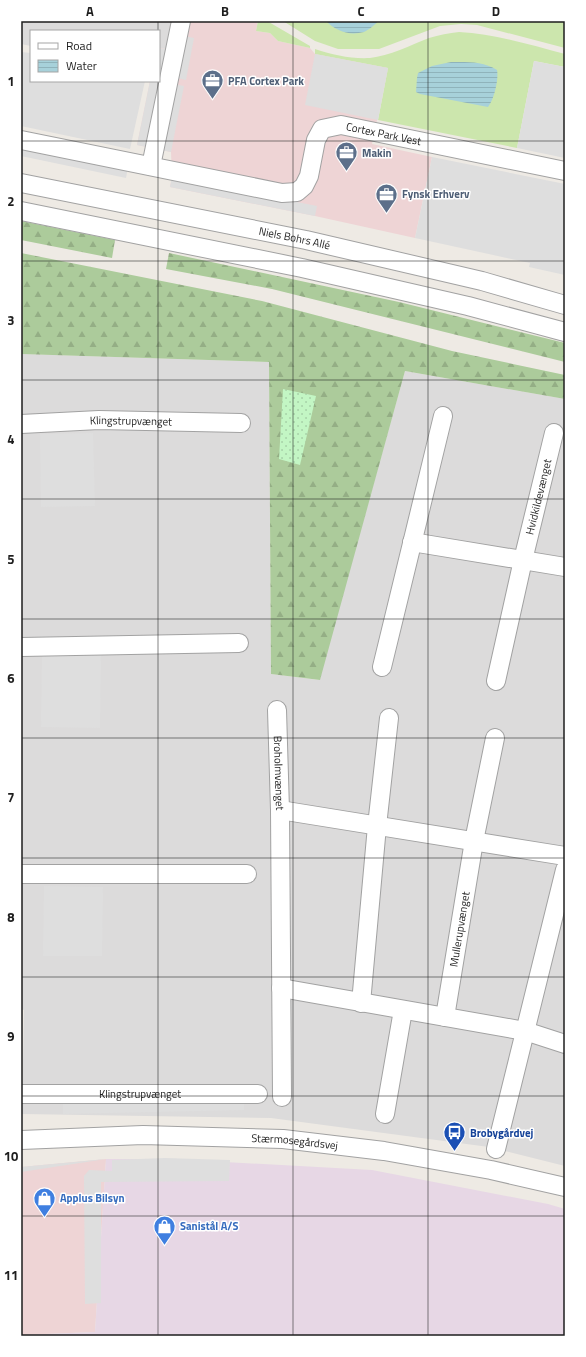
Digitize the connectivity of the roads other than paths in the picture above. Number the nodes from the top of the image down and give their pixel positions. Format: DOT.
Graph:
graph roads {
  1 [pos="181,21"];
  2 [pos="21,140"];
  3 [pos="151,166"];
  4 [pos="565,171"];
  5 [pos="21,183"];
  6 [pos="21,211"];
  7 [pos="565,305"];
  8 [pos="565,332"];
  9 [pos="443,416"];
  10 [pos="241,423"];
  11 [pos="21,424"];
  12 [pos="554,433"];
  13 [pos="412,542"];
  14 [pos="523,560"];
  15 [pos="565,567"];
  16 [pos="239,643"];
  17 [pos="21,647"];
  18 [pos="382,667"];
  19 [pos="496,681"];
  20 [pos="277,710"];
  21 [pos="389,718"];
  22 [pos="495,738"];
  23 [pos="280,810"];
  24 [pos="378,826"];
  25 [pos="474,841"];
  26 [pos="565,856"];
  27 [pos="565,870"];
  28 [pos="21,874"];
  29 [pos="247,874"];
  30 [pos="281,988"];
  31 [pos="361,1003"];
  32 [pos="403,1010"];
  33 [pos="445,1017"];
  34 [pos="525,1031"];
  35 [pos="565,1044"];
  36 [pos="21,1094"];
  37 [pos="258,1094"];
  38 [pos="282,1097"];
  39 [pos="385,1114"];
  40 [pos="21,1140"];
  41 [pos="496,1149"];
  42 [pos="565,1187"];
  1 -- 3 [label="street"];
  2 -- 3 [label="street, Cortex Park Vest"];
  3 -- 4 [label="street, Cortex Park Vest"];
  5 -- 7 [label="street, Niels Bohrs Allé"];
  6 -- 8 [label="street"];
  9 -- 13 [label="street"];
  10 -- 11 [label="street, Klingstrupvænget"];
  12 -- 14 [label="street, Hvidkildevænget"];
  13 -- 14 [label="street"];
  13 -- 18 [label="street"];
  14 -- 15 [label="street"];
  14 -- 19 [label="street, Hvidkildevænget"];
  16 -- 17 [label="street"];
  20 -- 23 [label="street, Broholmvænget"];
  21 -- 24 [label="street"];
  22 -- 25 [label="street"];
  23 -- 24 [label="street, Broholmvænget"];
  23 -- 30 [label="street"];
  24 -- 25 [label="street, Broholmvænget"];
  24 -- 31 [label="street"];
  25 -- 26 [label="street, Broholmvænget"];
  25 -- 33 [label="street, Mullerupvænget"];
  27 -- 34 [label="street"];
  28 -- 29 [label="street"];
  30 -- 31 [label="street"];
  30 -- 38 [label="street"];
  31 -- 32 [label="street"];
  32 -- 33 [label="street"];
  32 -- 39 [label="street"];
  33 -- 34 [label="street"];
  34 -- 35 [label="street"];
  34 -- 41 [label="street"];
  36 -- 37 [label="street, Klingstrupvænget"];
  40 -- 42 [label="street, Stærmosegårdsvej"];
}
